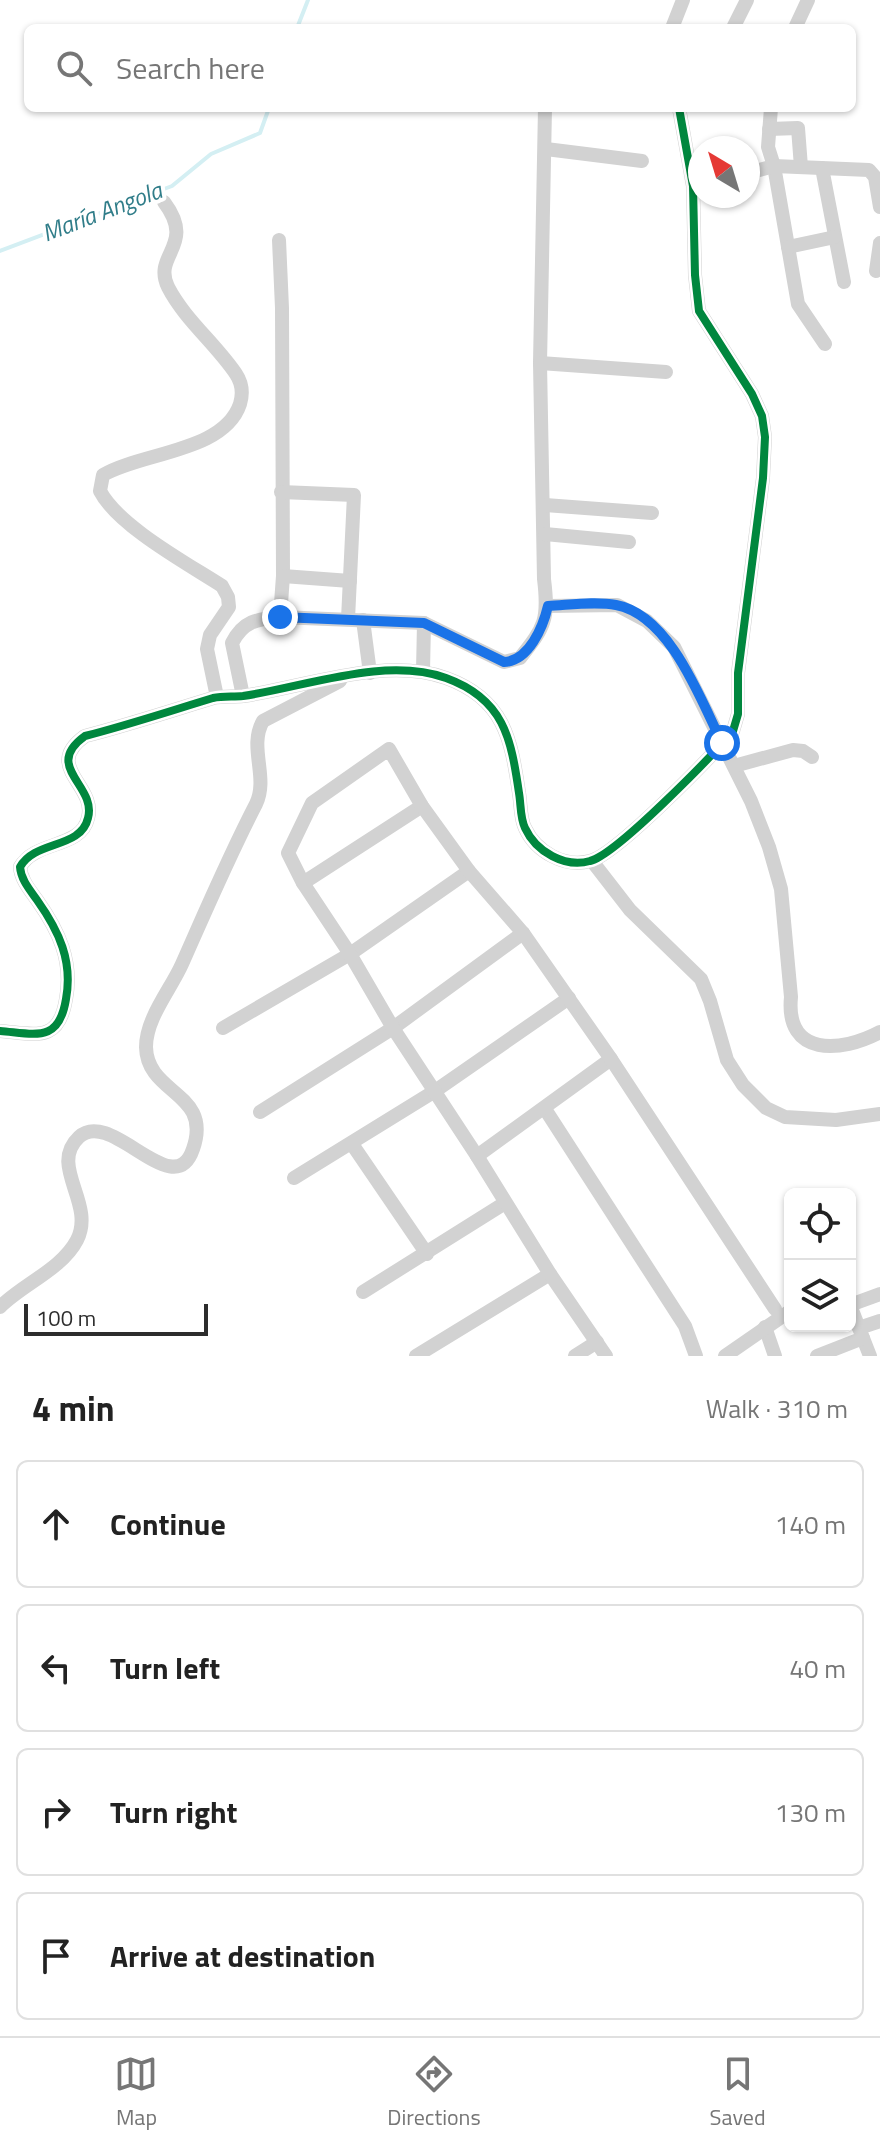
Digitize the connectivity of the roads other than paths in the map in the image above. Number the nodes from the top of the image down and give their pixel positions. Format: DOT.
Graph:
graph roads {
  1 [pos="683,0"];
  2 [pos="747,0"];
  3 [pos="808,0"];
  4 [pos="674,24"];
  5 [pos="735,24"];
  6 [pos="797,24"];
  7 [pos="545,112"];
  8 [pos="680,112"];
  9 [pos="771,112"];
  10 [pos="769,129"];
  11 [pos="688,146"];
  12 [pos="546,149"];
  13 [pos="642,161"];
  14 [pos="774,166"];
  15 [pos="801,167"];
  16 [pos="822,168"];
  17 [pos="760,170"];
  18 [pos="164,202"];
  19 [pos="880,207"];
  20 [pos="696,208"];
  21 [pos="835,237"];
  22 [pos="279,240"];
  23 [pos="880,243"];
  24 [pos="788,247"];
  25 [pos="876,271"];
  26 [pos="844,282"];
  27 [pos="825,344"];
  28 [pos="540,363"];
  29 [pos="666,372"];
  30 [pos="281,492"];
  31 [pos="545,505"];
  32 [pos="652,513"];
  33 [pos="545,534"];
  34 [pos="629,542"];
  35 [pos="283,576"];
  36 [pos="350,581"];
  37 [pos="548,606"];
  38 [pos="280,617"];
  39 [pos="348,619"];
  40 [pos="363,620"];
  41 [pos="424,623"];
  42 [pos="423,671"];
  43 [pos="370,673"];
  44 [pos="355,674"];
  45 [pos="282,687"];
  46 [pos="243,696"];
  47 [pos="217,697"];
  48 [pos="287,708"];
  49 [pos="722,743"];
  50 [pos="812,757"];
  51 [pos="734,766"];
  52 [pos="422,806"];
  53 [pos="592,861"];
  54 [pos="469,871"];
  55 [pos="303,883"];
  56 [pos="523,933"];
  57 [pos="350,954"];
  58 [pos="569,998"];
  59 [pos="223,1028"];
  60 [pos="393,1028"];
  61 [pos="0,1031"];
  62 [pos="880,1032"];
  63 [pos="611,1059"];
  64 [pos="435,1091"];
  65 [pos="545,1109"];
  66 [pos="260,1112"];
  67 [pos="880,1114"];
  68 [pos="352,1144"];
  69 [pos="477,1156"];
  70 [pos="294,1178"];
  71 [pos="505,1203"];
  72 [pos="427,1254"];
  73 [pos="550,1274"];
  74 [pos="363,1292"];
  75 [pos="880,1294"];
  76 [pos="856,1303"];
  77 [pos="0,1307"];
  78 [pos="782,1310"];
  79 [pos="856,1320"];
  80 [pos="880,1321"];
  81 [pos="765,1327"];
  82 [pos="861,1333"];
  83 [pos="597,1342"];
  84 [pos="416,1356"];
  85 [pos="575,1356"];
  86 [pos="606,1356"];
  87 [pos="696,1356"];
  88 [pos="725,1356"];
  89 [pos="775,1356"];
  90 [pos="817,1356"];
  91 [pos="870,1356"];
  1 -- 4 [label="street"];
  2 -- 5 [label="street"];
  3 -- 6 [label="street"];
  7 -- 12 [label="street"];
  8 -- 11 [label="street"];
  9 -- 10 [label="street"];
  10 -- 14 [label="street"];
  10 -- 15 [label="street"];
  12 -- 13 [label="street"];
  12 -- 28 [label="street"];
  14 -- 15 [label="street"];
  14 -- 17 [label="street"];
  14 -- 24 [label="street"];
  15 -- 16 [label="street"];
  16 -- 19 [label="street"];
  16 -- 21 [label="street"];
  18 -- 47 [label="street"];
  20 -- 49 [label="street"];
  21 -- 24 [label="street"];
  21 -- 26 [label="street"];
  22 -- 30 [label="street"];
  23 -- 25 [label="street"];
  24 -- 27 [label="street"];
  28 -- 29 [label="street"];
  28 -- 31 [label="street"];
  30 -- 35 [label="street"];
  30 -- 36 [label="street"];
  31 -- 32 [label="street"];
  31 -- 33 [label="street"];
  33 -- 34 [label="street"];
  33 -- 37 [label="street"];
  35 -- 36 [label="street"];
  35 -- 38 [label="street"];
  36 -- 39 [label="street"];
  37 -- 41 [label="street"];
  37 -- 49 [label="street"];
  38 -- 39 [label="street"];
  38 -- 46 [label="street"];
  39 -- 40 [label="street"];
  40 -- 41 [label="street"];
  40 -- 43 [label="street"];
  41 -- 42 [label="street"];
  42 -- 43 [label="street"];
  42 -- 53 [label="street"];
  43 -- 44 [label="street"];
  44 -- 45 [label="street"];
  44 -- 48 [label="street"];
  45 -- 46 [label="street"];
  45 -- 48 [label="street"];
  46 -- 47 [label="street"];
  47 -- 61 [label="street"];
  48 -- 77 [label="street"];
  49 -- 51 [label="street"];
  49 -- 53 [label="street"];
  50 -- 51 [label="street"];
  51 -- 62 [label="street"];
  52 -- 54 [label="street"];
  52 -- 55 [label="street"];
  52 -- 55 [label="street"];
  53 -- 67 [label="street"];
  54 -- 56 [label="street"];
  54 -- 57 [label="street"];
  55 -- 57 [label="street"];
  56 -- 58 [label="street"];
  56 -- 60 [label="street"];
  57 -- 59 [label="street"];
  57 -- 60 [label="street"];
  58 -- 63 [label="street"];
  58 -- 64 [label="street"];
  60 -- 64 [label="street"];
  60 -- 66 [label="street"];
  63 -- 65 [label="street"];
  63 -- 78 [label="street"];
  64 -- 68 [label="street"];
  64 -- 69 [label="street"];
  65 -- 69 [label="street"];
  65 -- 87 [label="street"];
  68 -- 70 [label="street"];
  68 -- 72 [label="street"];
  69 -- 71 [label="street"];
  71 -- 72 [label="street"];
  71 -- 73 [label="street"];
  72 -- 74 [label="street"];
  73 -- 83 [label="street"];
  73 -- 84 [label="street"];
  75 -- 76 [label="street"];
  78 -- 81 [label="street"];
  79 -- 82 [label="street"];
  80 -- 82 [label="street"];
  81 -- 88 [label="street"];
  81 -- 89 [label="street"];
  82 -- 90 [label="street"];
  82 -- 91 [label="street"];
  83 -- 85 [label="street"];
  83 -- 86 [label="street"];
}
